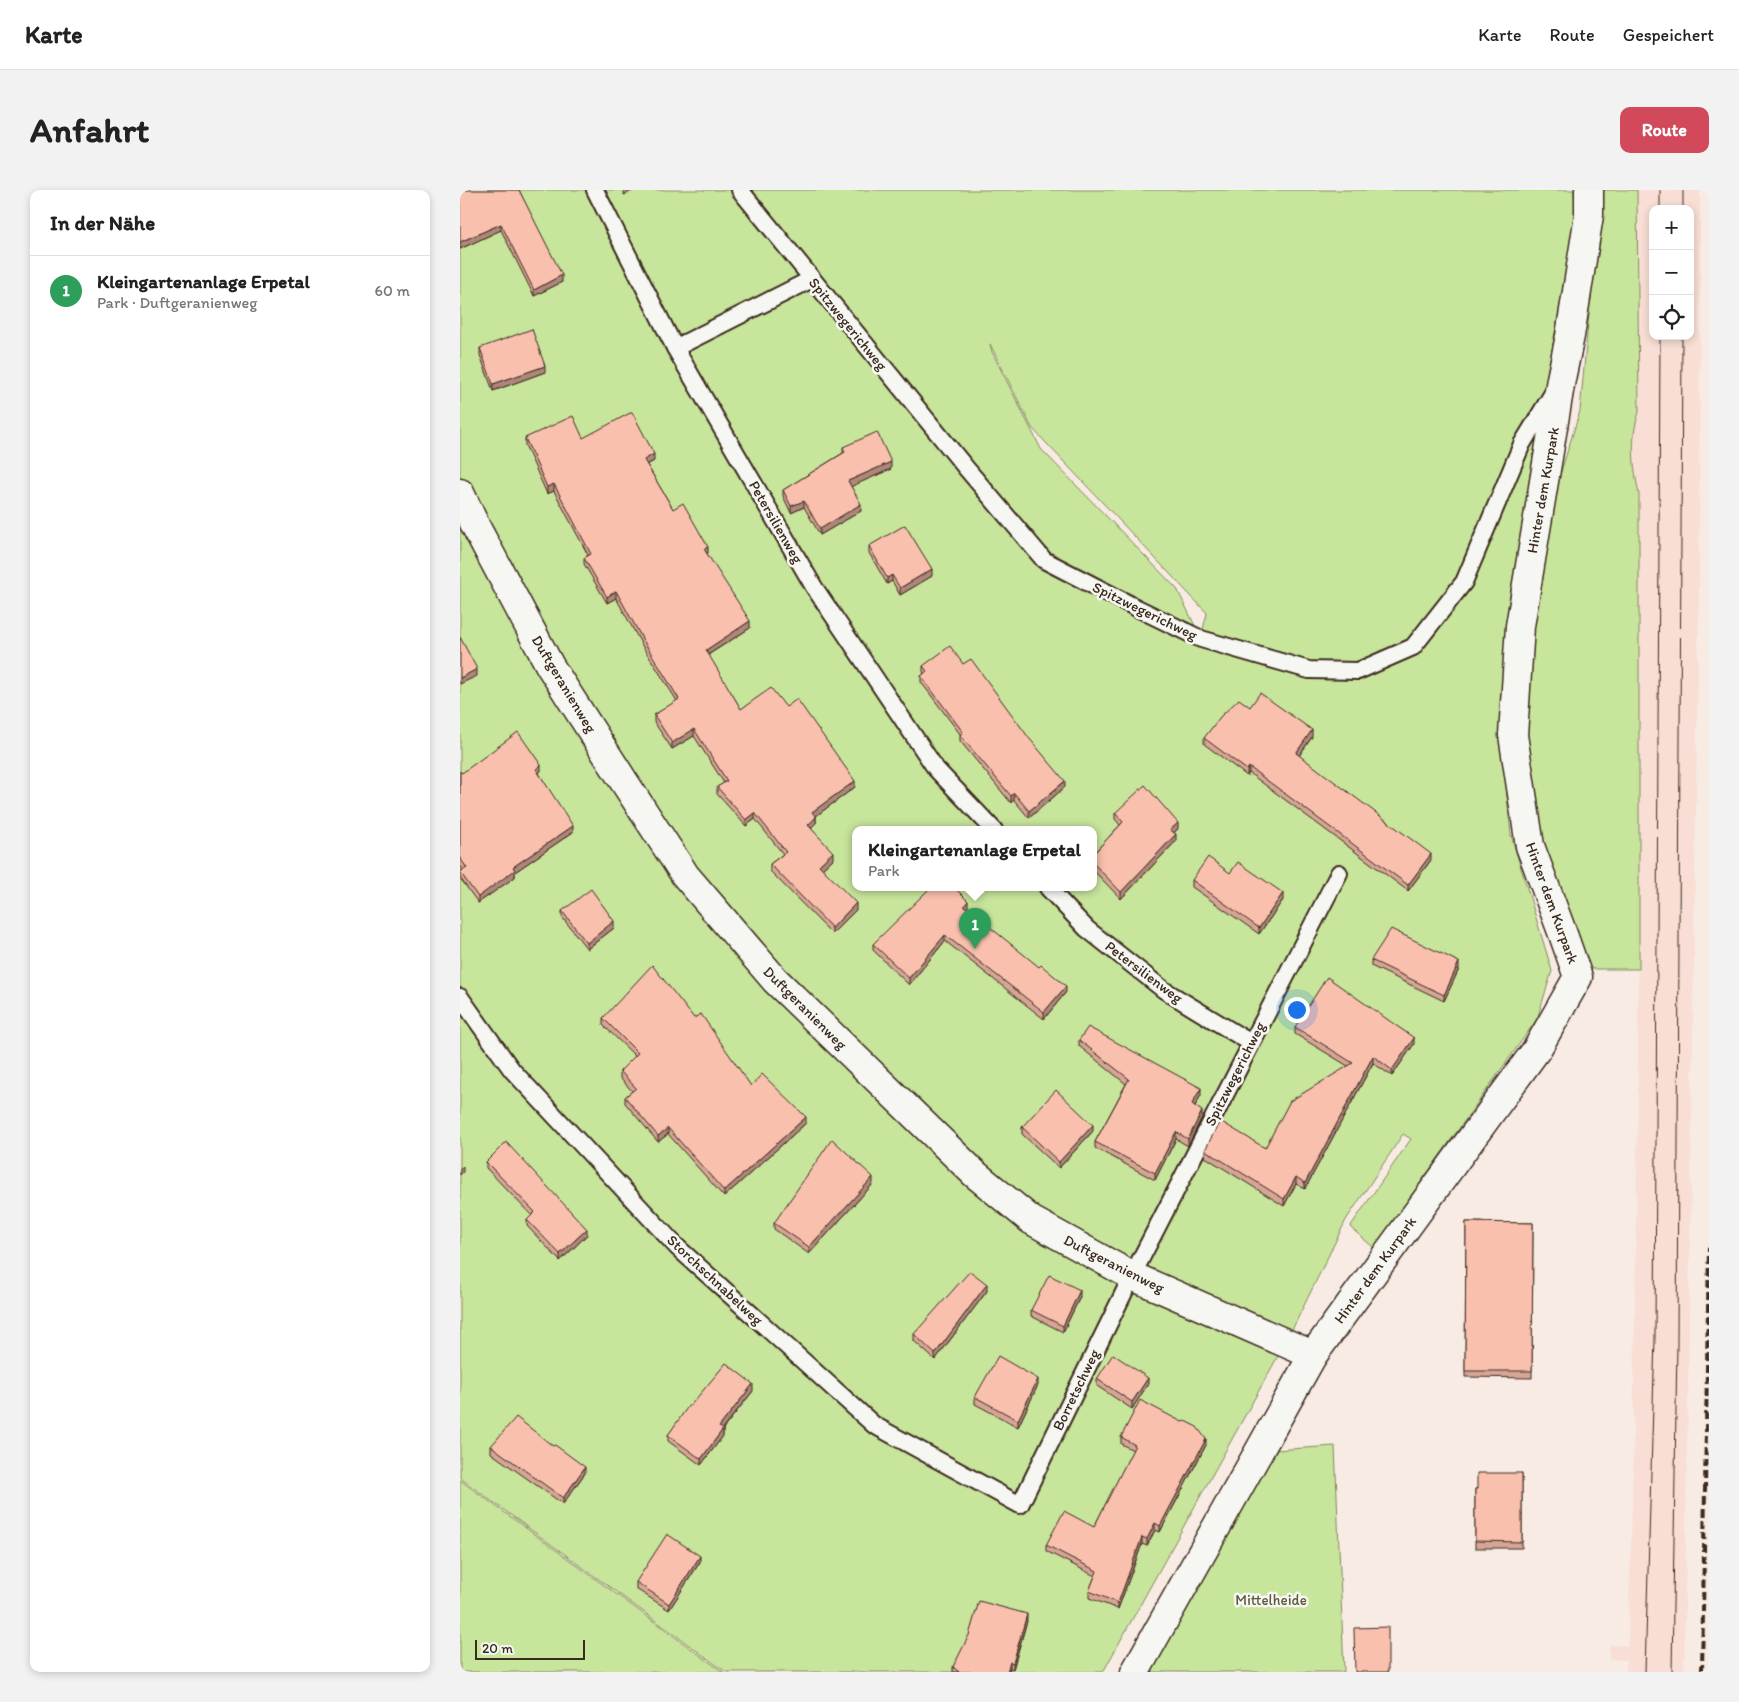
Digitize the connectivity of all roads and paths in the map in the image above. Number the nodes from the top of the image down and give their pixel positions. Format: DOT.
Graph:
graph roads {
  1 [pos="595,190"];
  2 [pos="740,190"];
  3 [pos="1589,190"];
  4 [pos="812,279"];
  5 [pos="675,348"];
  6 [pos="1561,379"];
  7 [pos="460,493"];
  8 [pos="990,826"];
  9 [pos="1339,873"];
  10 [pos="1051,891"];
  11 [pos="460,997"];
  12 [pos="1251,1043"];
  13 [pos="1132,1276"];
  14 [pos="1313,1355"];
  15 [pos="1020,1505"];
  16 [pos="1135,1672"];
  1 -- 5 [label="lane, Petersilienweg"];
  2 -- 4 [label="lane, Spitzwegerichweg"];
  3 -- 6 [label="street, Hinter dem Kurpark"];
  4 -- 5 [label="lane"];
  4 -- 6 [label="lane, Spitzwegerichweg"];
  5 -- 8 [label="lane, Petersilienweg"];
  6 -- 14 [label="street, Hinter dem Kurpark"];
  7 -- 13 [label="street, Duftgeranienweg"];
  9 -- 12 [label="lane, Spitzwegerichweg"];
  10 -- 12 [label="lane, Petersilienweg"];
  11 -- 15 [label="lane, Storchschnabelweg"];
  12 -- 13 [label="lane, Spitzwegerichweg"];
  13 -- 14 [label="street, Duftgeranienweg"];
  13 -- 15 [label="lane, Borretschweg"];
  14 -- 16 [label="street, Hinter dem Kurpark"];
}
